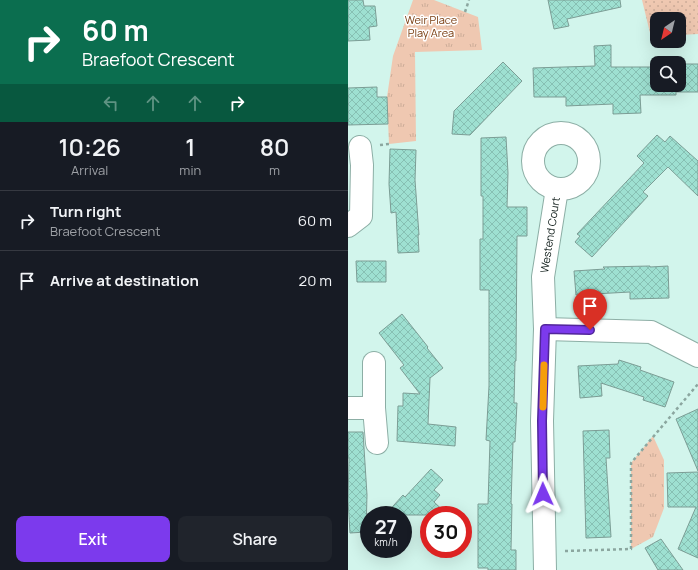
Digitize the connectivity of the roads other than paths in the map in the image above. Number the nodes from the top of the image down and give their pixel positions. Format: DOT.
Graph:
graph roads {
  1 [pos="357,159"];
  2 [pos="557,189"];
  3 [pos="348,226"];
  4 [pos="545,329"];
  5 [pos="698,356"];
  6 [pos="374,364"];
  7 [pos="348,408"];
  8 [pos="374,408"];
  9 [pos="377,443"];
  10 [pos="545,561"];
  1 -- 3 [label="street"];
  2 -- 4 [label="street, Westend Court"];
  4 -- 5 [label="street"];
  4 -- 10 [label="street, Westend Court"];
  6 -- 8 [label="street"];
  7 -- 8 [label="street"];
  8 -- 9 [label="street"];
}
